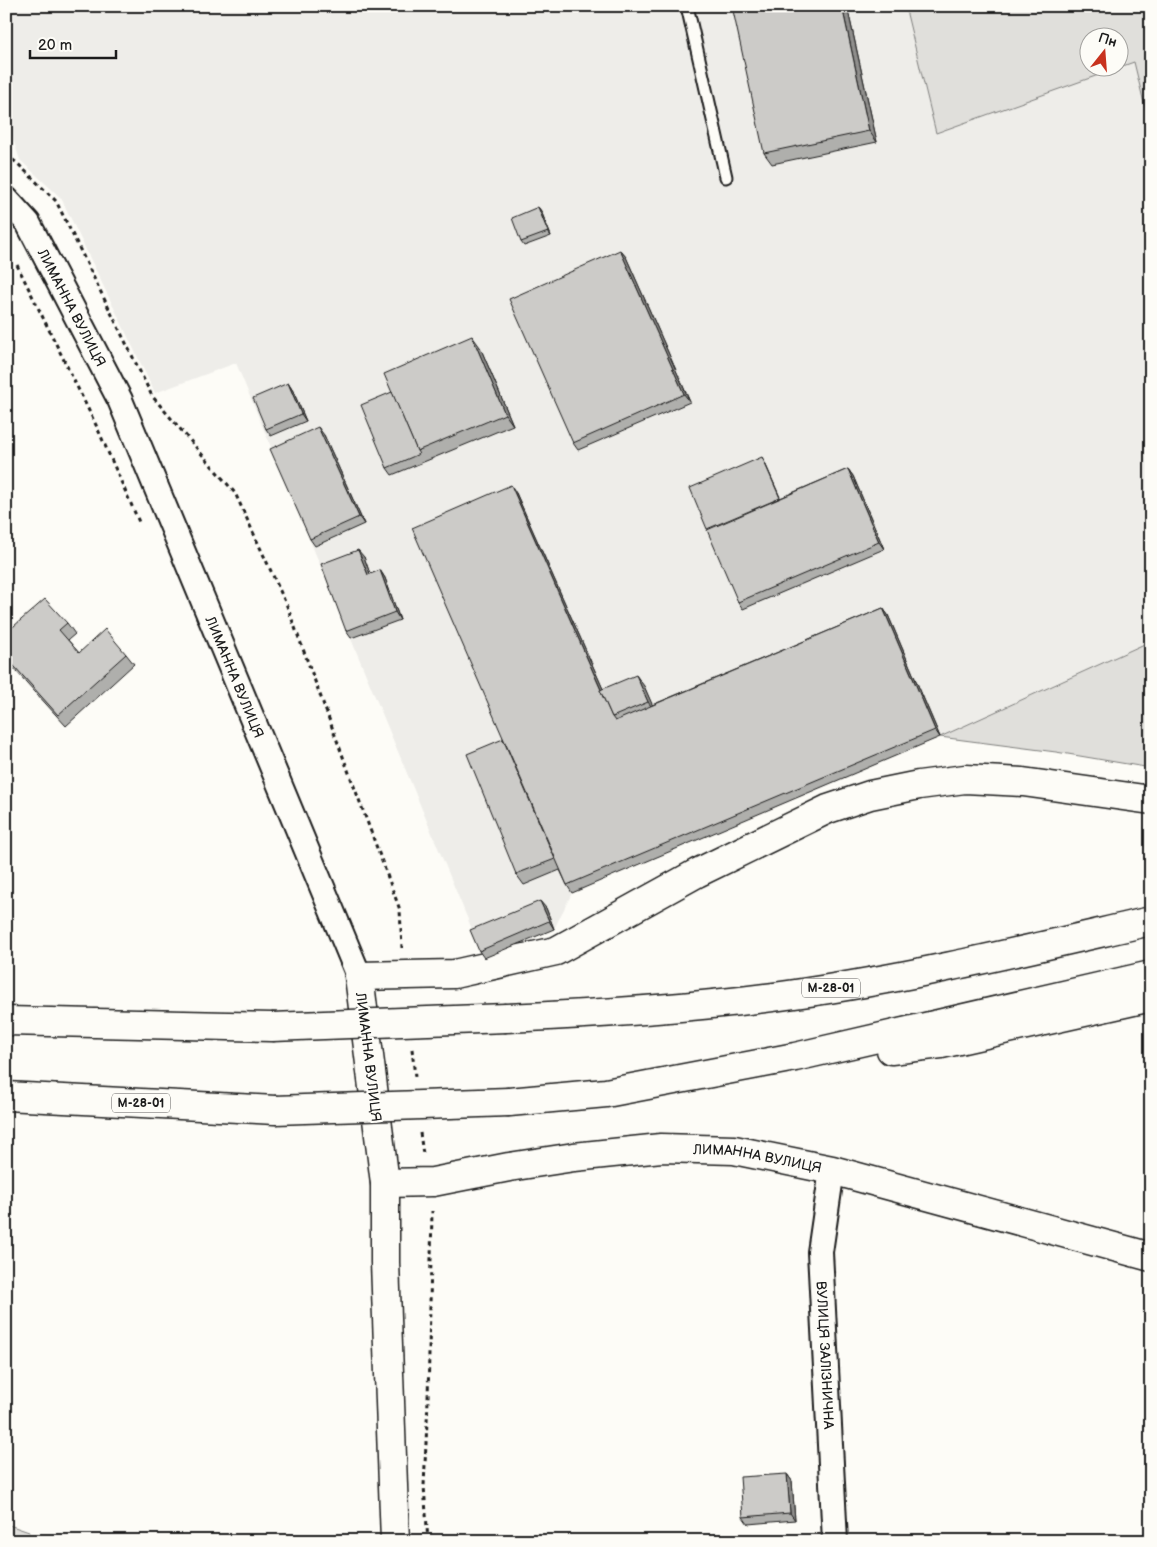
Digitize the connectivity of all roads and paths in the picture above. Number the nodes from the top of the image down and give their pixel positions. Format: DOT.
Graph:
graph roads {
  1 [pos="687,6"];
  2 [pos="6,155"];
  3 [pos="726,177"];
  4 [pos="6,200"];
  5 [pos="15,260"];
  6 [pos="141,525"];
  7 [pos="1151,800"];
  8 [pos="1151,921"];
  9 [pos="404,975"];
  10 [pos="359,976"];
  11 [pos="1151,976"];
  12 [pos="1151,997"];
  13 [pos="6,1021"];
  14 [pos="411,1042"];
  15 [pos="794,1057"];
  16 [pos="415,1080"];
  17 [pos="6,1096"];
  18 [pos="420,1128"];
  19 [pos="423,1156"];
  20 [pos="832,1170"];
  21 [pos="385,1182"];
  22 [pos="432,1221"];
  23 [pos="1151,1257"];
  24 [pos="395,1541"];
  25 [pos="428,1541"];
  26 [pos="835,1541"];
  1 -- 3 [label="lane"];
  2 -- 9 [label="path"];
  4 -- 10 [label="street, ЛИМАННА ВУЛИЦЯ"];
  5 -- 6 [label="path"];
  7 -- 9 [label="main road"];
  8 -- 13 [label="main road, М-28-01, bridge"];
  9 -- 10 [label="main road"];
  10 -- 21 [label="main road, ЛИМАННА ВУЛИЦЯ"];
  11 -- 15 [label="main road, М-28-01"];
  12 -- 15 [label="main road"];
  14 -- 16 [label="path"];
  15 -- 17 [label="main road, М-28-01, bridge"];
  18 -- 19 [label="path"];
  20 -- 21 [label="main road, ЛИМАННА ВУЛИЦЯ"];
  20 -- 23 [label="main road, ЛИМАННА ВУЛИЦЯ"];
  20 -- 26 [label="street, ВУЛИЦЯ ЗАЛІЗНИЧНА"];
  21 -- 24 [label="main road, ЛИМАННА ВУЛИЦЯ"];
  22 -- 25 [label="path"];
}
